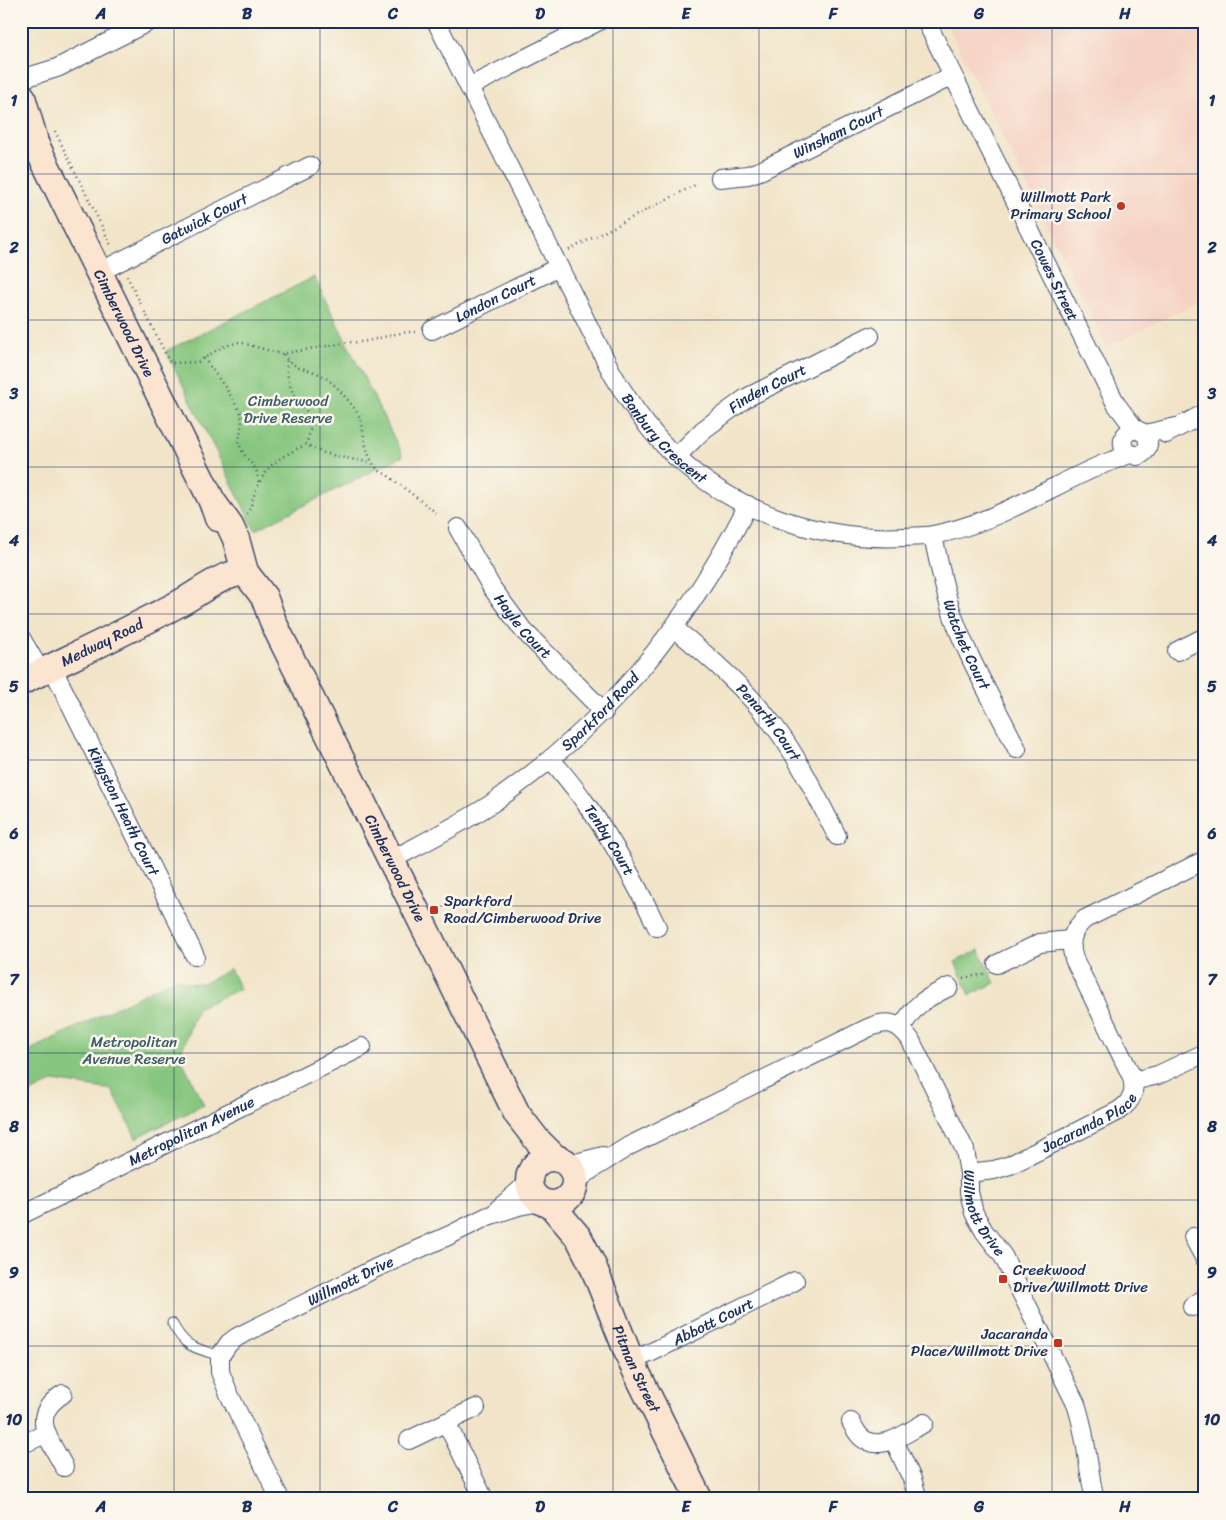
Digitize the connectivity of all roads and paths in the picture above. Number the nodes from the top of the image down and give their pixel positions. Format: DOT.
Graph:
graph roads {
  1 [pos="150,21"];
  2 [pos="436,21"];
  3 [pos="599,21"];
  4 [pos="926,21"];
  5 [pos="952,76"];
  6 [pos="469,87"];
  7 [pos="22,95"];
  8 [pos="45,137"];
  9 [pos="310,166"];
  10 [pos="720,178"];
  11 [pos="697,184"];
  12 [pos="568,251"];
  13 [pos="109,266"];
  14 [pos="559,266"];
  15 [pos="432,330"];
  16 [pos="870,336"];
  17 [pos="283,354"];
  18 [pos="204,358"];
  19 [pos="287,361"];
  20 [pos="1205,413"];
  21 [pos="1134,441"];
  22 [pos="306,444"];
  23 [pos="676,458"];
  24 [pos="372,461"];
  25 [pos="259,484"];
  26 [pos="748,505"];
  27 [pos="438,514"];
  28 [pos="246,515"];
  29 [pos="458,528"];
  30 [pos="933,535"];
  31 [pos="238,576"];
  32 [pos="674,628"];
  33 [pos="1205,637"];
  34 [pos="21,638"];
  35 [pos="1177,651"];
  36 [pos="33,671"];
  37 [pos="604,712"];
  38 [pos="1017,748"];
  39 [pos="551,759"];
  40 [pos="837,836"];
  41 [pos="392,860"];
  42 [pos="1205,860"];
  43 [pos="657,927"];
  44 [pos="1070,940"];
  45 [pos="195,956"];
  46 [pos="997,964"];
  47 [pos="949,987"];
  48 [pos="901,1028"];
  49 [pos="362,1047"];
  50 [pos="1205,1053"];
  51 [pos="1133,1081"];
  52 [pos="969,1173"];
  53 [pos="552,1183"];
  54 [pos="21,1215"];
  55 [pos="1194,1237"];
  56 [pos="1205,1260"];
  57 [pos="795,1281"];
  58 [pos="172,1323"];
  59 [pos="220,1356"];
  60 [pos="631,1362"];
  61 [pos="63,1394"];
  62 [pos="476,1408"];
  63 [pos="446,1422"];
  64 [pos="851,1422"];
  65 [pos="924,1423"];
  66 [pos="47,1433"];
  67 [pos="409,1440"];
  68 [pos="894,1440"];
  69 [pos="21,1445"];
  70 [pos="64,1466"];
  71 [pos="1093,1494"];
  72 [pos="280,1499"];
  73 [pos="484,1499"];
  74 [pos="699,1499"];
  75 [pos="918,1499"];
  1 -- 7 [label="street"];
  2 -- 6 [label="street, Banbury Crescent"];
  3 -- 6 [label="street"];
  4 -- 5 [label="street, Cowes Street"];
  5 -- 10 [label="street, Winsham Court"];
  5 -- 21 [label="street, Cowes Street"];
  6 -- 14 [label="street, Banbury Crescent"];
  7 -- 8 [label="street, Cimberwood Drive"];
  8 -- 13 [label="street, Cimberwood Drive"];
  8 -- 13 [label="path"];
  9 -- 13 [label="street, Gatwick Court"];
  11 -- 12 [label="path"];
  13 -- 18 [label="path"];
  13 -- 31 [label="street, Cimberwood Drive"];
  14 -- 15 [label="street, London Court"];
  14 -- 23 [label="street, Banbury Crescent"];
  15 -- 17 [label="path"];
  16 -- 23 [label="street, Finden Court"];
  17 -- 18 [label="path"];
  17 -- 19 [label="path"];
  18 -- 25 [label="path"];
  19 -- 22 [label="path"];
  19 -- 24 [label="path"];
  20 -- 21 [label="street, Banbury Crescent"];
  21 -- 30 [label="street, Banbury Crescent"];
  22 -- 24 [label="path"];
  22 -- 25 [label="path"];
  23 -- 26 [label="street, Banbury Crescent"];
  24 -- 27 [label="path"];
  25 -- 28 [label="path"];
  26 -- 30 [label="street, Banbury Crescent"];
  26 -- 32 [label="street, Sparkford Road"];
  29 -- 37 [label="street, Hayle Court"];
  30 -- 38 [label="street, Watchet Court"];
  31 -- 36 [label="street, Medway Road"];
  31 -- 41 [label="street, Cimberwood Drive"];
  32 -- 37 [label="street, Sparkford Road"];
  32 -- 40 [label="street, Penarth Court"];
  33 -- 35 [label="street"];
  34 -- 36 [label="street, Kingston Heath Court"];
  36 -- 45 [label="street, Kingston Heath Court"];
  37 -- 39 [label="street, Sparkford Road"];
  39 -- 41 [label="street, Sparkford Road"];
  39 -- 43 [label="street, Tenby Court"];
  41 -- 53 [label="street, Cimberwood Drive"];
  42 -- 44 [label="street"];
  44 -- 46 [label="street"];
  44 -- 51 [label="street, Jacaranda Place"];
  46 -- 47 [label="path"];
  47 -- 48 [label="street"];
  48 -- 52 [label="street, Willmott Drive"];
  48 -- 53 [label="street, Willmott Drive"];
  49 -- 54 [label="street, Metropolitan Avenue"];
  50 -- 51 [label="street"];
  51 -- 52 [label="street, Jacaranda Place"];
  52 -- 71 [label="street, Willmott Drive"];
  53 -- 59 [label="street, Willmott Drive"];
  53 -- 60 [label="street, Pitman Street"];
  55 -- 56 [label="street"];
  57 -- 60 [label="street, Abbott Court"];
  58 -- 59 [label="lane"];
  59 -- 72 [label="street"];
  60 -- 74 [label="street, Pitman Street"];
  61 -- 66 [label="street"];
  62 -- 63 [label="street"];
  63 -- 67 [label="street"];
  63 -- 73 [label="street"];
  64 -- 68 [label="street"];
  65 -- 68 [label="street"];
  66 -- 69 [label="street"];
  66 -- 70 [label="street"];
  68 -- 75 [label="street"];
}
